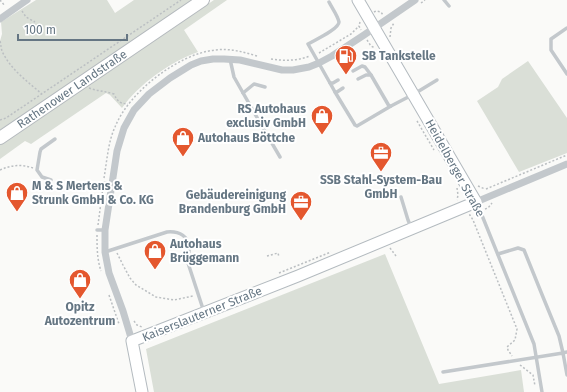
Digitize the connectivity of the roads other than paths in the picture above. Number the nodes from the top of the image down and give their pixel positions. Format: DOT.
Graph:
graph roads {
  1 [pos="27,0"];
  2 [pos="203,0"];
  3 [pos="358,0"];
  4 [pos="415,0"];
  5 [pos="444,0"];
  6 [pos="329,2"];
  7 [pos="448,6"];
  8 [pos="0,18"];
  9 [pos="375,28"];
  10 [pos="567,28"];
  11 [pos="230,59"];
  12 [pos="319,63"];
  13 [pos="353,71"];
  14 [pos="567,74"];
  15 [pos="370,75"];
  16 [pos="358,79"];
  17 [pos="338,80"];
  18 [pos="437,80"];
  19 [pos="330,83"];
  20 [pos="264,86"];
  21 [pos="343,88"];
  22 [pos="335,92"];
  23 [pos="243,93"];
  24 [pos="414,94"];
  25 [pos="391,106"];
  26 [pos="0,138"];
  27 [pos="55,139"];
  28 [pos="280,157"];
  29 [pos="567,164"];
  30 [pos="51,180"];
  31 [pos="104,183"];
  32 [pos="112,184"];
  33 [pos="401,196"];
  34 [pos="476,202"];
  35 [pos="412,228"];
  36 [pos="97,230"];
  37 [pos="105,230"];
  38 [pos="105,252"];
  39 [pos="498,254"];
  40 [pos="204,312"];
  41 [pos="132,341"];
  42 [pos="565,353"];
  43 [pos="536,357"];
  44 [pos="443,372"];
  45 [pos="567,374"];
  46 [pos="142,392"];
  47 [pos="542,392"];
  1 -- 8 [label="street"];
  2 -- 26 [label="main road, Rathenower Landstraße"];
  3 -- 9 [label="street, Heidelberger Straße"];
  4 -- 9 [label="street, Kaiserslauterner Straße"];
  5 -- 7 [label="lane"];
  6 -- 12 [label="lane"];
  9 -- 12 [label="street, Kaiserslauterner Straße"];
  9 -- 24 [label="street, Heidelberger Straße"];
  10 -- 14 [label="lane"];
  11 -- 12 [label="street, Kaiserslauterner Straße"];
  11 -- 23 [label="lane"];
  11 -- 32 [label="street, Kaiserslauterner Straße"];
  12 -- 19 [label="lane"];
  13 -- 15 [label="lane"];
  15 -- 16 [label="lane"];
  15 -- 25 [label="lane"];
  17 -- 19 [label="lane"];
  18 -- 24 [label="lane"];
  19 -- 22 [label="lane"];
  20 -- 23 [label="lane"];
  21 -- 22 [label="lane"];
  22 -- 25 [label="lane"];
  23 -- 28 [label="lane"];
  24 -- 25 [label="lane"];
  24 -- 34 [label="street, Heidelberger Straße"];
  27 -- 30 [label="lane"];
  29 -- 34 [label="street"];
  31 -- 32 [label="lane"];
  32 -- 37 [label="street, Kaiserslauterner Straße"];
  33 -- 35 [label="lane"];
  34 -- 35 [label="street, Kaiserslauterner Straße"];
  34 -- 39 [label="lane, Heidelberger Straße"];
  35 -- 40 [label="street, Kaiserslauterner Straße"];
  36 -- 37 [label="lane"];
  37 -- 38 [label="street, Kaiserslauterner Straße"];
  38 -- 40 [label="lane"];
  38 -- 41 [label="street, Kaiserslauterner Straße"];
  39 -- 42 [label="lane"];
  39 -- 43 [label="lane, Heidelberger Straße"];
  40 -- 41 [label="street, Kaiserslauterner Straße"];
  41 -- 46 [label="street"];
  42 -- 43 [label="lane"];
  42 -- 45 [label="lane"];
  43 -- 44 [label="lane"];
  43 -- 47 [label="lane, Heidelberger Straße"];
}
